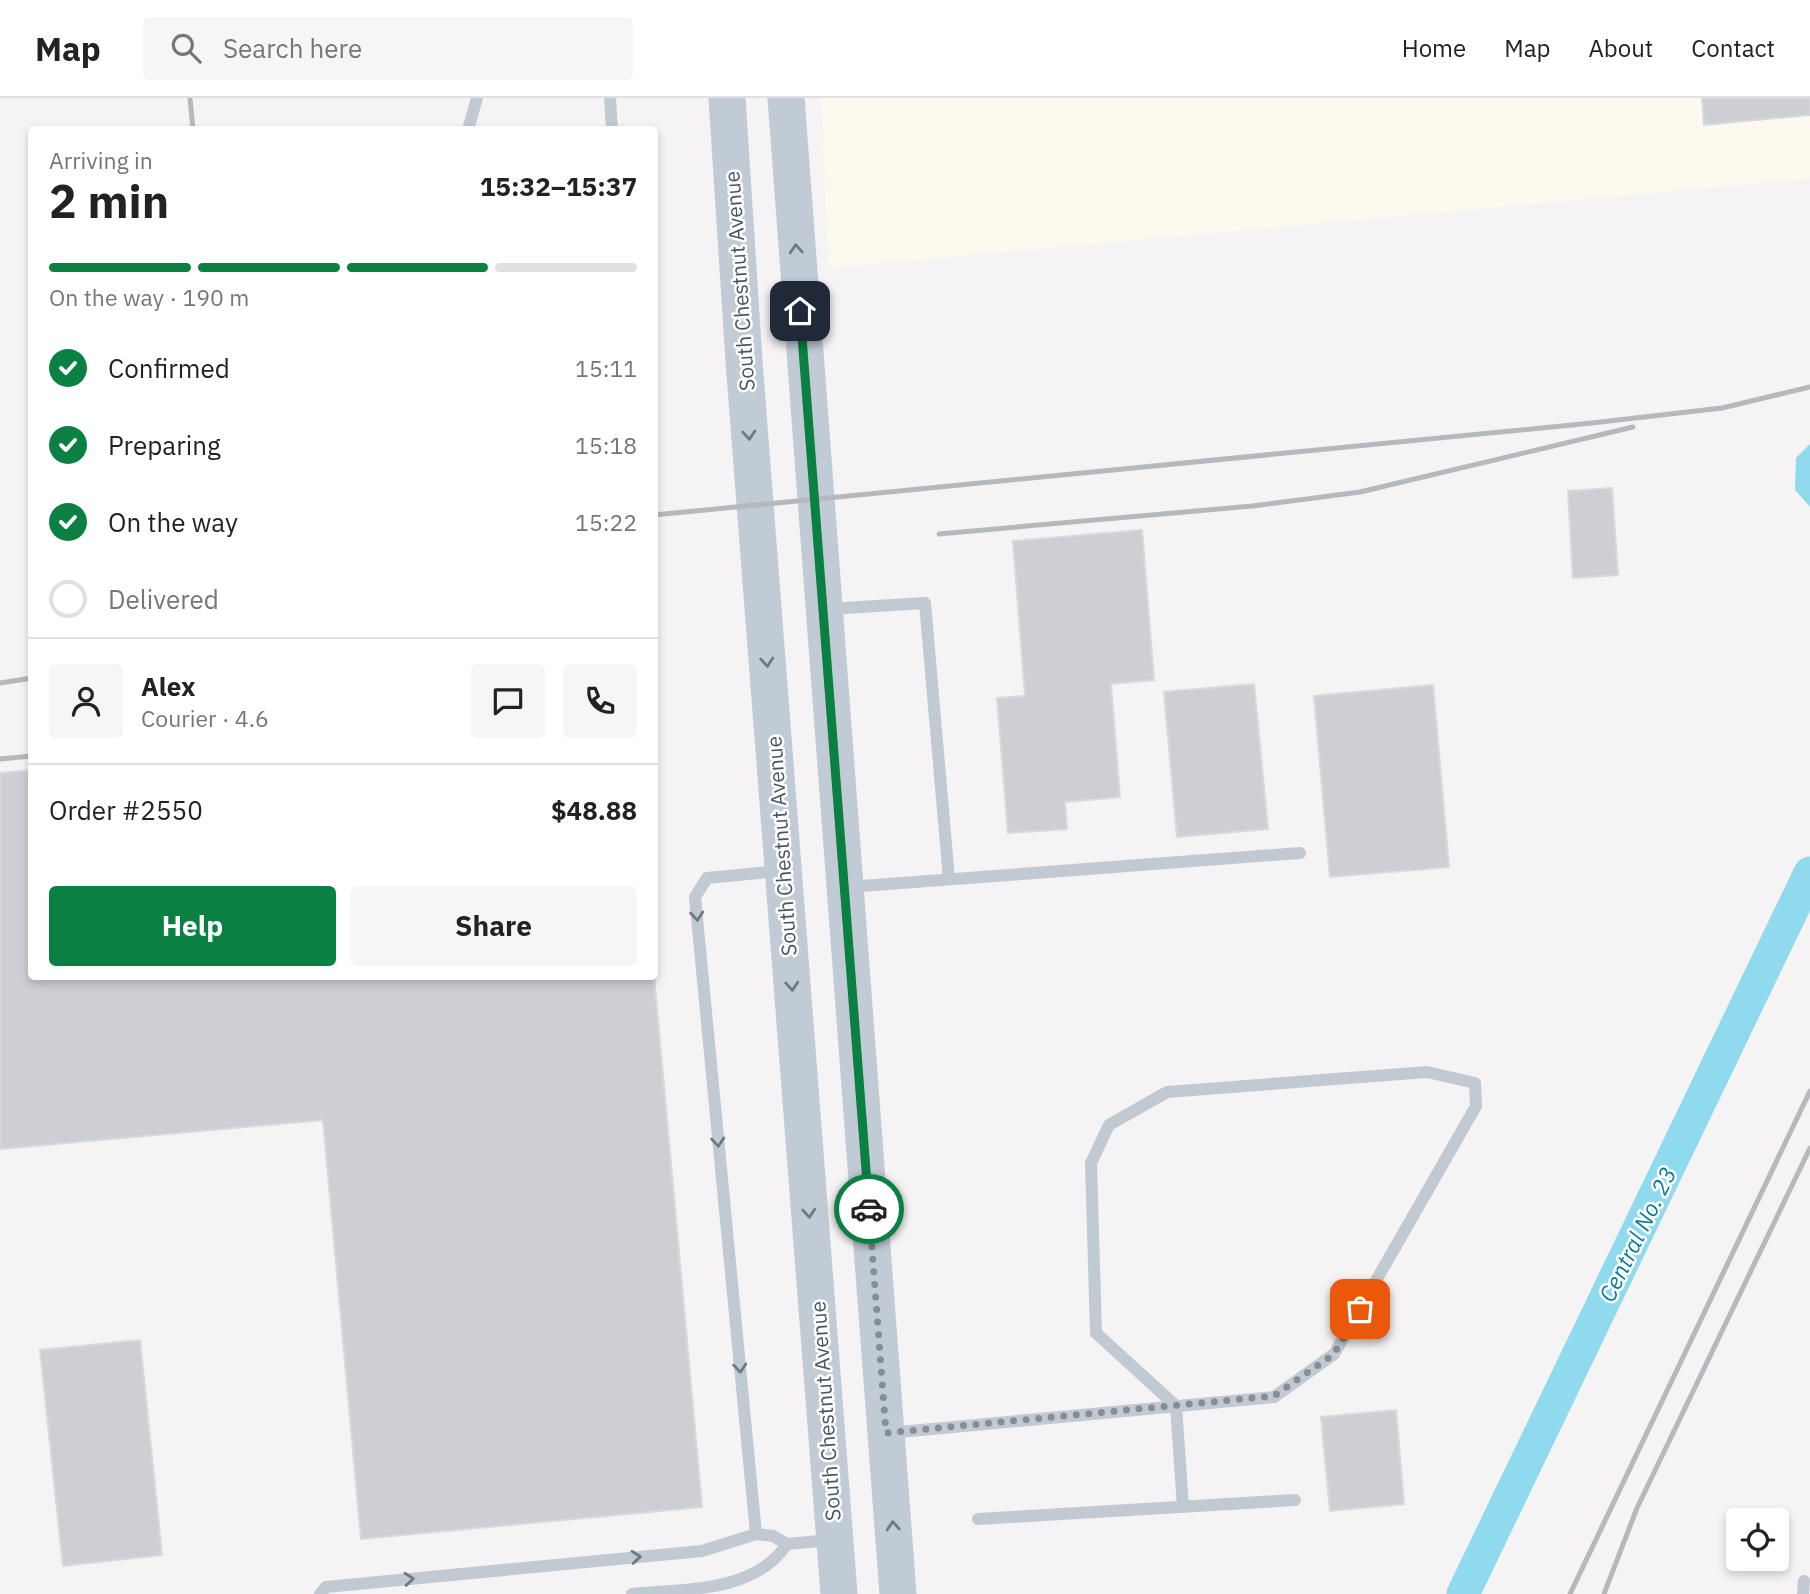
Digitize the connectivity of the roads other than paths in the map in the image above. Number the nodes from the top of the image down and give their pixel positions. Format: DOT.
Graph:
graph roads {
  1 [pos="477,98"];
  2 [pos="610,98"];
  3 [pos="726,98"];
  4 [pos="786,98"];
  5 [pos="469,126"];
  6 [pos="612,126"];
  7 [pos="822,609"];
  8 [pos="1300,853"];
  9 [pos="783,870"];
  10 [pos="949,879"];
  11 [pos="844,888"];
  12 [pos="1176,1406"];
  13 [pos="886,1433"];
  14 [pos="1295,1500"];
  15 [pos="1183,1507"];
  16 [pos="978,1519"];
  17 [pos="755,1534"];
  18 [pos="835,1540"];
  19 [pos="786,1544"];
  20 [pos="320,1594"];
  21 [pos="632,1594"];
  22 [pos="839,1594"];
  23 [pos="898,1594"];
  1 -- 5 [label="lane"];
  2 -- 6 [label="lane"];
  3 -- 9 [label="main road, South Chestnut Avenue, one-way"];
  7 -- 4 [label="main road, one-way"];
  7 -- 10 [label="lane"];
  7 -- 11 [label="main road"];
  8 -- 10 [label="lane"];
  9 -- 17 [label="lane, one-way"];
  9 -- 18 [label="main road, South Chestnut Avenue, one-way"];
  10 -- 11 [label="lane"];
  11 -- 13 [label="main road"];
  12 -- 12 [label="lane"];
  12 -- 13 [label="lane"];
  12 -- 15 [label="lane"];
  23 -- 13 [label="main road, one-way"];
  14 -- 15 [label="lane"];
  15 -- 16 [label="lane"];
  17 -- 19 [label="lane"];
  20 -- 17 [label="lane, one-way"];
  18 -- 19 [label="lane"];
  18 -- 22 [label="main road, South Chestnut Avenue"];
  19 -- 21 [label="lane"];
}
